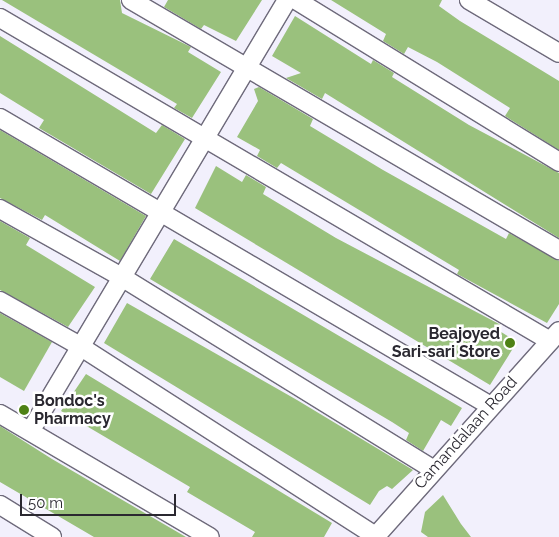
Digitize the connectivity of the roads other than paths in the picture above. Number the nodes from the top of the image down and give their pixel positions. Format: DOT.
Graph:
graph roads {
  1 [pos="130,0"];
  2 [pos="287,0"];
  3 [pos="296,0"];
  4 [pos="469,0"];
  5 [pos="0,18"];
  6 [pos="559,53"];
  7 [pos="246,68"];
  8 [pos="0,118"];
  9 [pos="203,138"];
  10 [pos="559,162"];
  11 [pos="0,209"];
  12 [pos="159,212"];
  13 [pos="559,250"];
  14 [pos="120,276"];
  15 [pos="0,301"];
  16 [pos="554,336"];
  17 [pos="78,346"];
  18 [pos="488,405"];
  19 [pos="0,414"];
  20 [pos="31,430"];
  21 [pos="432,469"];
  22 [pos="0,506"];
  23 [pos="52,537"];
  24 [pos="210,537"];
  25 [pos="375,537"];
  1 -- 7 [label="street"];
  2 -- 7 [label="street"];
  3 -- 10 [label="street"];
  4 -- 6 [label="street"];
  5 -- 9 [label="street"];
  7 -- 9 [label="street"];
  7 -- 13 [label="street"];
  8 -- 12 [label="street"];
  9 -- 12 [label="street"];
  9 -- 16 [label="street"];
  11 -- 14 [label="street"];
  12 -- 14 [label="street"];
  12 -- 18 [label="street"];
  14 -- 17 [label="street"];
  14 -- 21 [label="street"];
  15 -- 17 [label="street"];
  16 -- 18 [label="street, Camandalaan Road"];
  17 -- 20 [label="street"];
  17 -- 25 [label="street"];
  18 -- 21 [label="street, Camandalaan Road"];
  19 -- 20 [label="street"];
  20 -- 24 [label="street"];
  21 -- 25 [label="street, Camandalaan Road"];
  22 -- 23 [label="street"];
}
